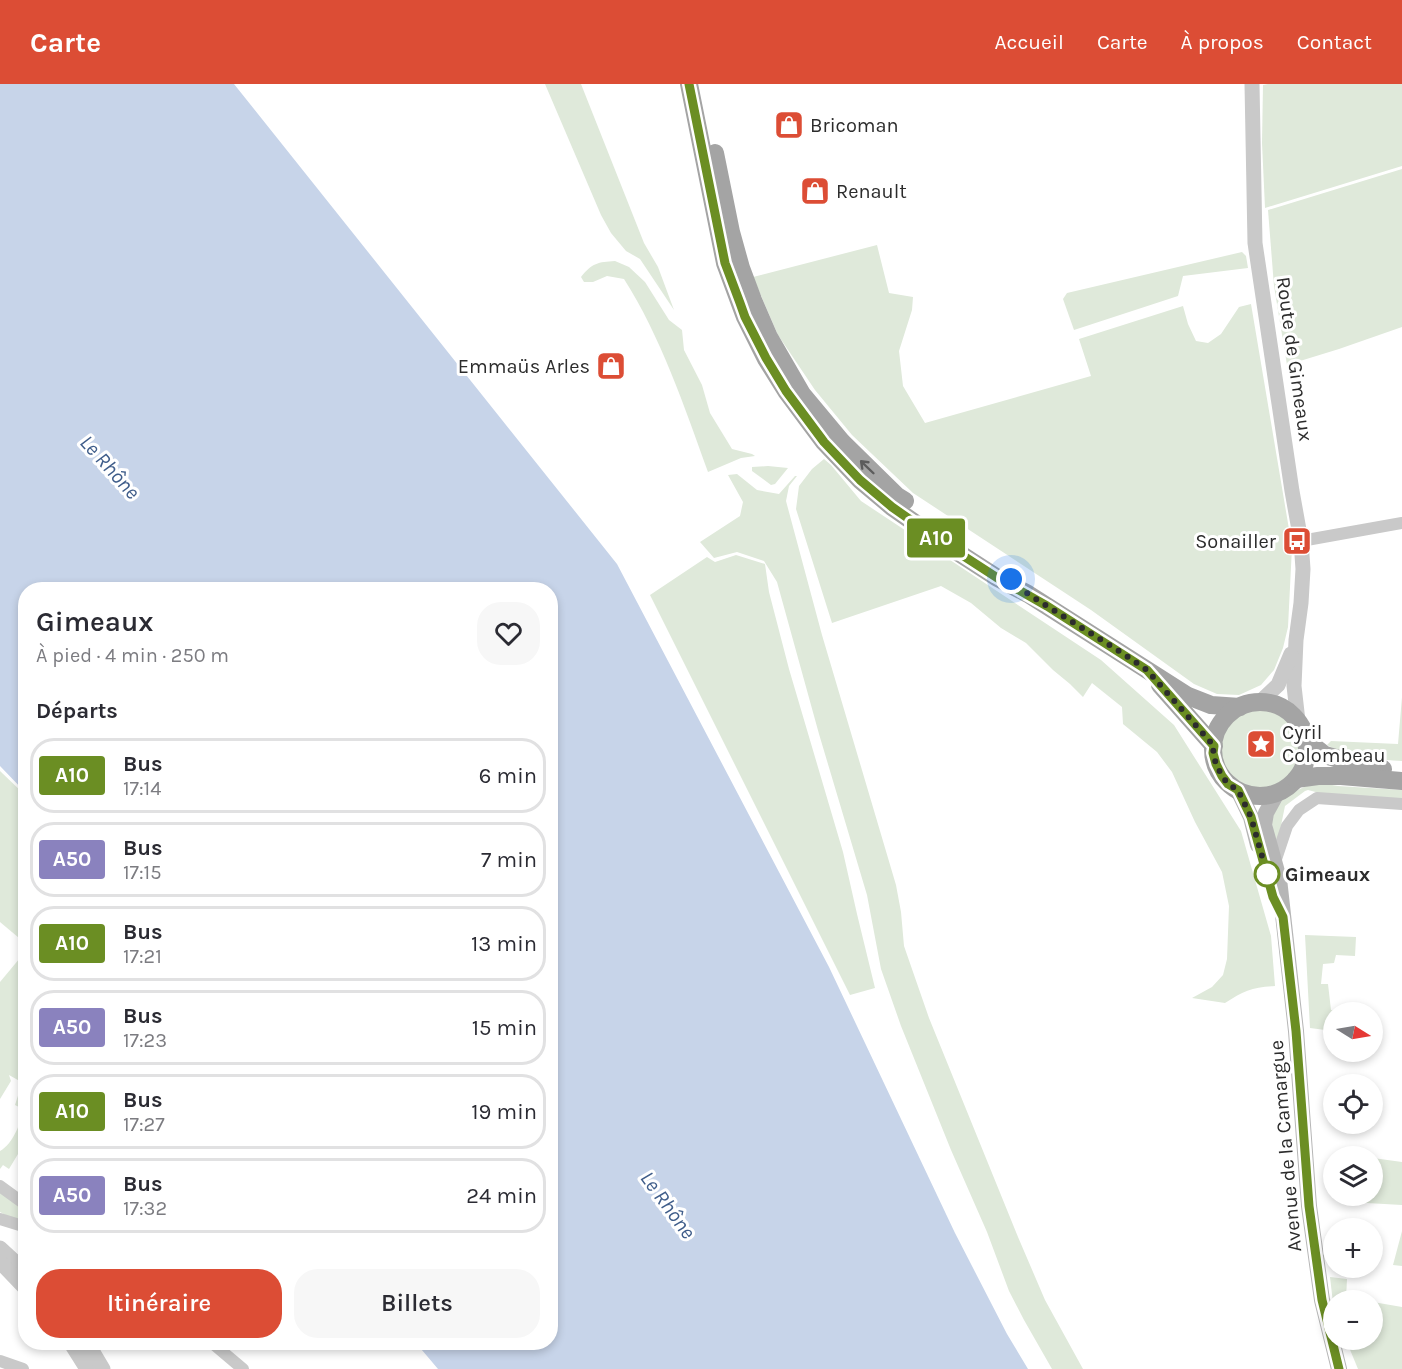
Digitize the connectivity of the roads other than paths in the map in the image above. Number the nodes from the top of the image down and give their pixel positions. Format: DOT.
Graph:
graph roads {
  1 [pos="689,84"];
  2 [pos="702,84"];
  3 [pos="1252,84"];
  4 [pos="1402,523"];
  5 [pos="1301,541"];
  6 [pos="1028,594"];
  7 [pos="1296,640"];
  8 [pos="1147,670"];
  9 [pos="1261,701"];
  10 [pos="1240,707"];
  11 [pos="1298,721"];
  12 [pos="1307,741"];
  13 [pos="1214,746"];
  14 [pos="1402,772"];
  15 [pos="1296,779"];
  16 [pos="1402,781"];
  17 [pos="1238,790"];
  18 [pos="1277,793"];
  19 [pos="1402,804"];
  20 [pos="1275,864"];
  21 [pos="1283,917"];
  22 [pos="0,1186"];
  23 [pos="18,1199"];
  24 [pos="0,1219"];
  25 [pos="18,1225"];
  26 [pos="0,1248"];
  27 [pos="0,1262"];
  28 [pos="18,1265"];
  29 [pos="18,1280"];
  30 [pos="75,1350"];
  31 [pos="92,1350"];
  32 [pos="220,1350"];
  33 [pos="0,1361"];
  34 [pos="23,1369"];
  35 [pos="87,1369"];
  36 [pos="103,1369"];
  37 [pos="243,1369"];
  38 [pos="1339,1369"];
  1 -- 6 [label="main road"];
  6 -- 2 [label="main road, one-way"];
  3 -- 5 [label="street, Route de Gimeaux"];
  4 -- 5 [label="street"];
  5 -- 7 [label="street, Route de Gimeaux"];
  6 -- 8 [label="main road"];
  7 -- 9 [label="street, Route de Gimeaux"];
  7 -- 11 [label="street, Route de Gimeaux"];
  8 -- 10 [label="main road"];
  8 -- 13 [label="main road"];
  9 -- 10 [label="main road"];
  9 -- 11 [label="main road"];
  10 -- 13 [label="main road"];
  11 -- 12 [label="main road, Route de Gimeaux"];
  12 -- 14 [label="main road"];
  12 -- 15 [label="main road"];
  13 -- 17 [label="main road"];
  15 -- 16 [label="main road"];
  15 -- 18 [label="main road"];
  17 -- 18 [label="main road"];
  17 -- 21 [label="main road, Avenue de la Camargue"];
  18 -- 20 [label="main road, Avenue de la Camargue"];
  19 -- 20 [label="street"];
  20 -- 21 [label="main road, Avenue de la Camargue"];
  21 -- 38 [label="main road, Avenue de la Camargue"];
  22 -- 23 [label="street"];
  24 -- 25 [label="street"];
  26 -- 28 [label="street"];
  27 -- 29 [label="street"];
  30 -- 35 [label="street"];
  31 -- 36 [label="street"];
  32 -- 37 [label="street"];
  33 -- 34 [label="street"];
}
